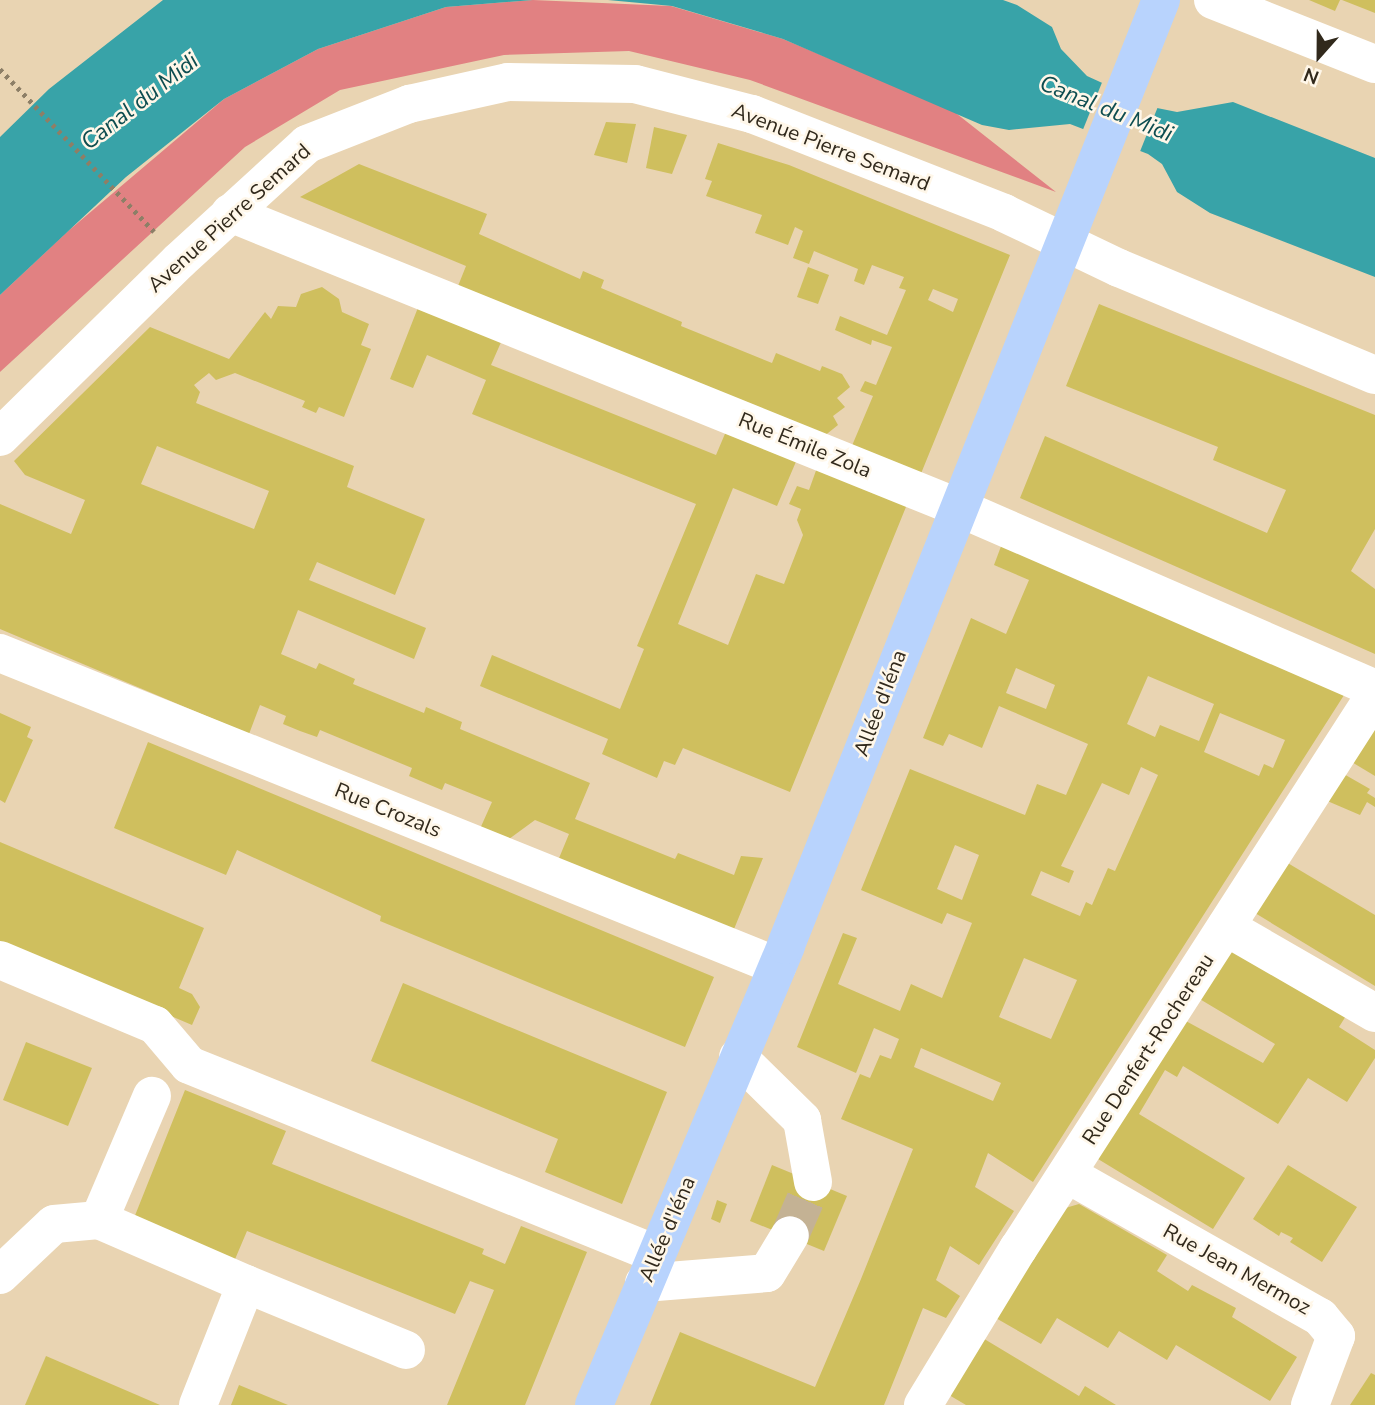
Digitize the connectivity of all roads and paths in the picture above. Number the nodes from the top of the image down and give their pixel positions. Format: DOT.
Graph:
graph roads {
  1 [pos="1161,0"];
  2 [pos="1213,0"];
  3 [pos="1375,64"];
  4 [pos="0,69"];
  5 [pos="230,213"];
  6 [pos="1072,232"];
  7 [pos="156,233"];
  8 [pos="1375,375"];
  9 [pos="0,437"];
  10 [pos="957,506"];
  11 [pos="0,653"];
  12 [pos="1375,689"];
  13 [pos="1375,695"];
  14 [pos="1226,927"];
  15 [pos="0,960"];
  16 [pos="777,966"];
  17 [pos="1375,1013"];
  18 [pos="738,1056"];
  19 [pos="152,1096"];
  20 [pos="1067,1174"];
  21 [pos="813,1182"];
  22 [pos="99,1220"];
  23 [pos="790,1235"];
  24 [pos="650,1269"];
  25 [pos="0,1275"];
  26 [pos="246,1284"];
  27 [pos="406,1350"];
  28 [pos="925,1404"];
  29 [pos="198,1405"];
  30 [pos="594,1405"];
  31 [pos="1310,1405"];
  1 -- 6 [label="main road, Allée d'Iéna"];
  2 -- 3 [label="street"];
  4 -- 7 [label="path"];
  5 -- 6 [label="street, Avenue Pierre Semard"];
  5 -- 9 [label="street, Avenue Pierre Semard"];
  5 -- 10 [label="street, Rue Émile Zola"];
  6 -- 8 [label="street, Avenue Pierre Semard"];
  6 -- 10 [label="main road, Allée d'Iéna"];
  10 -- 12 [label="street, Rue Émile Zola"];
  10 -- 16 [label="main road, Allée d'Iéna"];
  11 -- 16 [label="street, Rue Crozals"];
  13 -- 14 [label="street, Rue Denfert-Rochereau"];
  14 -- 17 [label="street"];
  14 -- 20 [label="street, Rue Denfert-Rochereau"];
  15 -- 24 [label="street"];
  16 -- 18 [label="main road, Allée d'Iéna"];
  18 -- 21 [label="street"];
  18 -- 24 [label="main road, Allée d'Iéna"];
  19 -- 22 [label="street"];
  20 -- 28 [label="street, Rue Denfert-Rochereau"];
  20 -- 31 [label="street, Rue Jean Mermoz"];
  22 -- 25 [label="street"];
  22 -- 26 [label="street"];
  23 -- 24 [label="street"];
  24 -- 30 [label="main road, Allée d'Iéna"];
  26 -- 27 [label="street"];
  26 -- 29 [label="street"];
}
